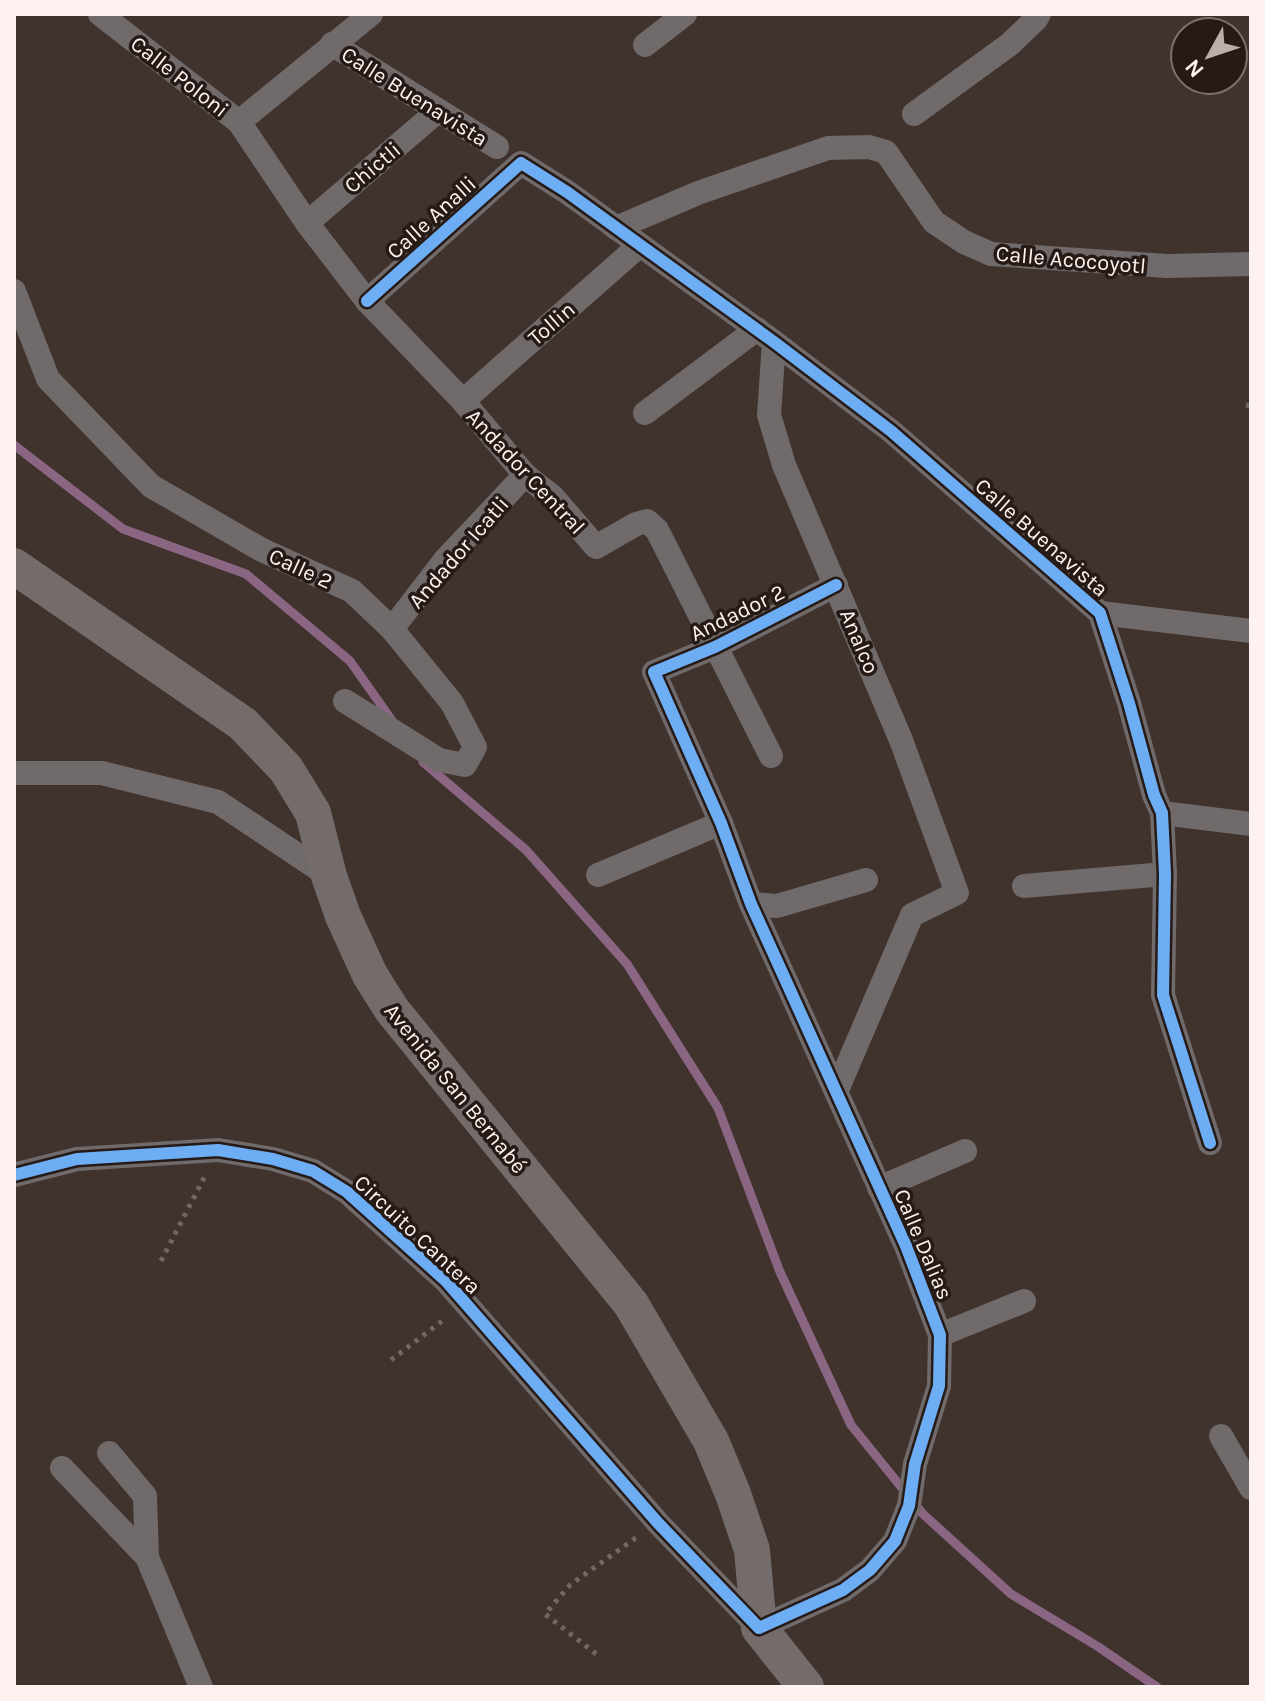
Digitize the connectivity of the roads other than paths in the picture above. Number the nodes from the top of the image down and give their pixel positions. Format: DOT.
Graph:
graph roads {
  1 [pos="100,14"];
  2 [pos="371,14"];
  3 [pos="685,14"];
  4 [pos="1039,14"];
  5 [pos="332,44"];
  6 [pos="645,45"];
  7 [pos="438,111"];
  8 [pos="914,114"];
  9 [pos="239,122"];
  10 [pos="497,147"];
  11 [pos="521,163"];
  12 [pos="307,223"];
  13 [pos="616,228"];
  14 [pos="640,245"];
  15 [pos="1251,264"];
  16 [pos="14,291"];
  17 [pos="367,301"];
  18 [pos="766,336"];
  19 [pos="463,401"];
  20 [pos="645,413"];
  21 [pos="525,475"];
  22 [pos="16,569"];
  23 [pos="836,585"];
  24 [pos="1100,613"];
  25 [pos="392,629"];
  26 [pos="1251,631"];
  27 [pos="715,647"];
  28 [pos="654,672"];
  29 [pos="354,707"];
  30 [pos="771,756"];
  31 [pos="14,773"];
  32 [pos="1162,813"];
  33 [pos="721,823"];
  34 [pos="1251,824"];
  35 [pos="1165,874"];
  36 [pos="598,875"];
  37 [pos="329,876"];
  38 [pos="866,880"];
  39 [pos="1024,886"];
  40 [pos="751,904"];
  41 [pos="837,1090"];
  42 [pos="1210,1143"];
  43 [pos="965,1151"];
  44 [pos="14,1175"];
  45 [pos="879,1188"];
  46 [pos="1024,1301"];
  47 [pos="940,1335"];
  48 [pos="1221,1436"];
  49 [pos="109,1453"];
  50 [pos="62,1468"];
  51 [pos="1251,1488"];
  52 [pos="147,1557"];
  53 [pos="759,1628"];
  54 [pos="201,1687"];
  55 [pos="806,1687"];
  1 -- 9 [label="street, Calle Poloni"];
  2 -- 5 [label="street"];
  3 -- 6 [label="street"];
  4 -- 8 [label="street"];
  5 -- 7 [label="street, Calle Buenavista"];
  5 -- 9 [label="street"];
  7 -- 10 [label="street, Calle Buenavista"];
  7 -- 12 [label="street, Chictli"];
  9 -- 12 [label="street, Calle Poloni"];
  11 -- 13 [label="street, Calle Buenavista"];
  11 -- 17 [label="street, Calle Analli"];
  12 -- 17 [label="street, Andador Central"];
  13 -- 14 [label="street, Calle Buenavista"];
  13 -- 15 [label="street, Calle Acocoyotl"];
  14 -- 18 [label="street, Calle Buenavista"];
  14 -- 19 [label="street, Tollin"];
  16 -- 25 [label="street, Calle 2"];
  17 -- 19 [label="street, Andador Central"];
  18 -- 20 [label="street"];
  18 -- 23 [label="street, Analco"];
  18 -- 24 [label="street, Calle Buenavista"];
  19 -- 21 [label="street, Andador Central"];
  21 -- 25 [label="street, Andador Icatli"];
  21 -- 27 [label="street, Andador Central"];
  22 -- 37 [label="main road, Avenida San Bernabé"];
  23 -- 27 [label="street, Andador 2"];
  23 -- 41 [label="street, Analco"];
  24 -- 26 [label="street"];
  24 -- 32 [label="street, Calle Buenavista"];
  25 -- 29 [label="street, Calle 2"];
  27 -- 28 [label="street, Andador 2"];
  27 -- 30 [label="street, Andador Central"];
  28 -- 33 [label="street, Calle Dalias"];
  31 -- 37 [label="street"];
  32 -- 34 [label="street"];
  32 -- 35 [label="street, Calle Buenavista"];
  33 -- 36 [label="street"];
  33 -- 40 [label="street, Calle Dalias"];
  35 -- 39 [label="street"];
  35 -- 42 [label="street, Calle Buenavista"];
  37 -- 53 [label="main road, Avenida San Bernabé"];
  38 -- 40 [label="street"];
  40 -- 41 [label="street, Calle Dalias"];
  41 -- 45 [label="street, Calle Dalias"];
  43 -- 45 [label="street"];
  44 -- 53 [label="street, Circuito Cantera"];
  45 -- 47 [label="street, Calle Dalias"];
  46 -- 47 [label="street"];
  47 -- 53 [label="street, Calle Dalias"];
  48 -- 51 [label="street"];
  49 -- 52 [label="street"];
  50 -- 52 [label="street"];
  52 -- 54 [label="street"];
  53 -- 55 [label="main road"];
}
